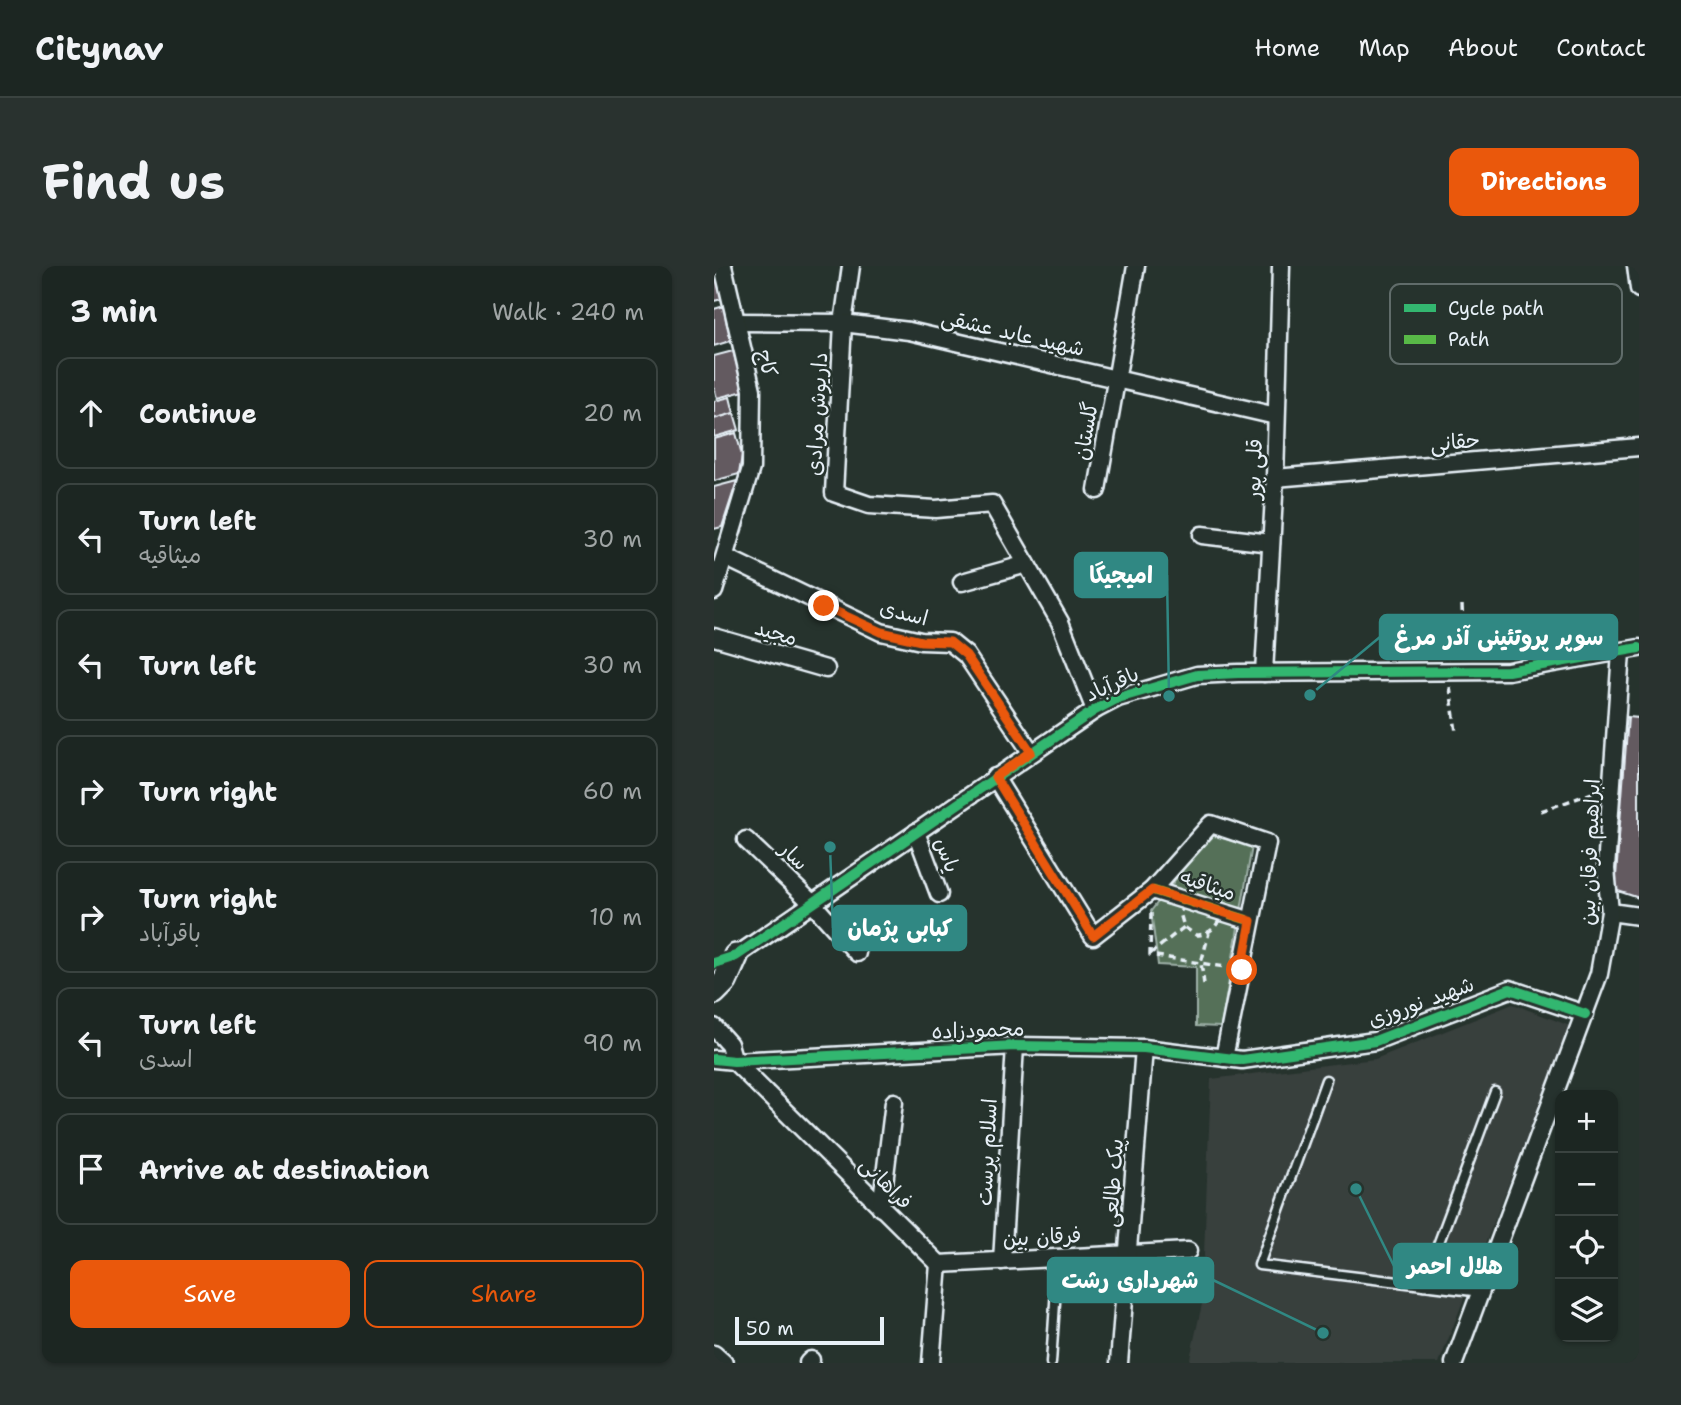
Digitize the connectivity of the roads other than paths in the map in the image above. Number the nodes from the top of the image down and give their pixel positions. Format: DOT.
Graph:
graph roads {
  1 [pos="851,266"];
  2 [pos="1136,266"];
  3 [pos="1281,266"];
  4 [pos="1636,266"];
  5 [pos="726,268"];
  6 [pos="1639,289"];
  7 [pos="736,322"];
  8 [pos="843,323"];
  9 [pos="1116,379"];
  10 [pos="1276,416"];
  11 [pos="1639,447"];
  12 [pos="1275,478"];
  13 [pos="1097,490"];
  14 [pos="1202,535"];
  15 [pos="1271,543"];
  16 [pos="725,557"];
  17 [pos="1027,564"];
  18 [pos="962,582"];
  19 [pos="714,591"];
  20 [pos="714,637"];
  21 [pos="1639,648"];
  22 [pos="1620,652"];
  23 [pos="826,669"];
  24 [pos="1264,673"];
  25 [pos="1095,710"];
  26 [pos="1031,752"];
  27 [pos="995,777"];
  28 [pos="916,831"];
  29 [pos="746,839"];
  30 [pos="1152,890"];
  31 [pos="939,894"];
  32 [pos="812,902"];
  33 [pos="1610,912"];
  34 [pos="1639,916"];
  35 [pos="1251,921"];
  36 [pos="857,953"];
  37 [pos="725,959"];
  38 [pos="714,992"];
  39 [pos="1584,1014"];
  40 [pos="714,1027"];
  41 [pos="1015,1046"];
  42 [pos="1144,1048"];
  43 [pos="1224,1058"];
  44 [pos="714,1059"];
  45 [pos="734,1061"];
  46 [pos="1326,1080"];
  47 [pos="1495,1092"];
  48 [pos="894,1102"];
  49 [pos="881,1208"];
  50 [pos="1188,1251"];
  51 [pos="1129,1254"];
  52 [pos="1058,1258"];
  53 [pos="1002,1261"];
  54 [pos="939,1264"];
  55 [pos="1423,1285"];
  56 [pos="1481,1292"];
  57 [pos="714,1354"];
  58 [pos="724,1363"];
  59 [pos="930,1363"];
  60 [pos="1051,1363"];
  61 [pos="1119,1363"];
  62 [pos="1454,1363"];
  1 -- 8 [label="street"];
  2 -- 9 [label="street, گلستان"];
  3 -- 10 [label="street, قلی پور"];
  4 -- 6 [label="street"];
  5 -- 7 [label="street, کاج"];
  7 -- 8 [label="street, شهید عابد عشقی"];
  7 -- 16 [label="street, کاج"];
  8 -- 9 [label="street, شهید عابد عشقی"];
  8 -- 17 [label="street, داریوش مرادی"];
  9 -- 10 [label="street, شهید عابد عشقی"];
  9 -- 13 [label="street, گلستان"];
  10 -- 12 [label="street, قلی پور"];
  11 -- 12 [label="street, حقانی"];
  12 -- 15 [label="street, قلی پور"];
  14 -- 15 [label="street"];
  15 -- 24 [label="street, قلی پور"];
  16 -- 19 [label="street, کاج"];
  16 -- 26 [label="street, اسدی"];
  17 -- 18 [label="street"];
  17 -- 25 [label="street, داریوش مرادی"];
  20 -- 23 [label="street, مجید"];
  21 -- 22 [label="street, باقرآباد"];
  22 -- 24 [label="street, باقرآباد"];
  22 -- 33 [label="street, ابراهیم فرقان بین"];
  24 -- 25 [label="street, باقرآباد"];
  25 -- 26 [label="street, باقرآباد"];
  26 -- 27 [label="street, باقرآباد"];
  27 -- 28 [label="street, باقرآباد"];
  27 -- 30 [label="street"];
  28 -- 31 [label="street, یاس"];
  28 -- 32 [label="street, باقرآباد"];
  29 -- 32 [label="street, سار"];
  30 -- 35 [label="street, میثاقیه"];
  30 -- 35 [label="street"];
  32 -- 36 [label="street, سار"];
  32 -- 37 [label="street, باقرآباد"];
  33 -- 34 [label="street"];
  33 -- 39 [label="street, ابراهیم فرقان بین"];
  35 -- 43 [label="street"];
  37 -- 38 [label="street, باقرآباد"];
  39 -- 43 [label="street, شهید نوروزی"];
  39 -- 56 [label="street, ابراهیم فرقان بین"];
  40 -- 45 [label="street, فراهانی"];
  41 -- 42 [label="street, محمودزاده"];
  41 -- 45 [label="street, محمودزاده"];
  41 -- 53 [label="street, اسلام پرست"];
  42 -- 43 [label="street, محمودزاده"];
  42 -- 51 [label="street, پیک طالعی"];
  44 -- 45 [label="street"];
  45 -- 49 [label="street, فراهانی"];
  46 -- 55 [label="lane"];
  47 -- 55 [label="lane"];
  48 -- 49 [label="street"];
  49 -- 54 [label="street, فراهانی"];
  50 -- 51 [label="street, فرقان بین"];
  51 -- 52 [label="street, فرقان بین"];
  51 -- 61 [label="street, پیک طالعی"];
  52 -- 53 [label="street, فرقان بین"];
  52 -- 60 [label="lane"];
  53 -- 54 [label="street, فرقان بین"];
  54 -- 59 [label="street"];
  55 -- 56 [label="lane"];
  56 -- 62 [label="street, ابراهیم فرقان بین"];
  57 -- 58 [label="street"];
}
